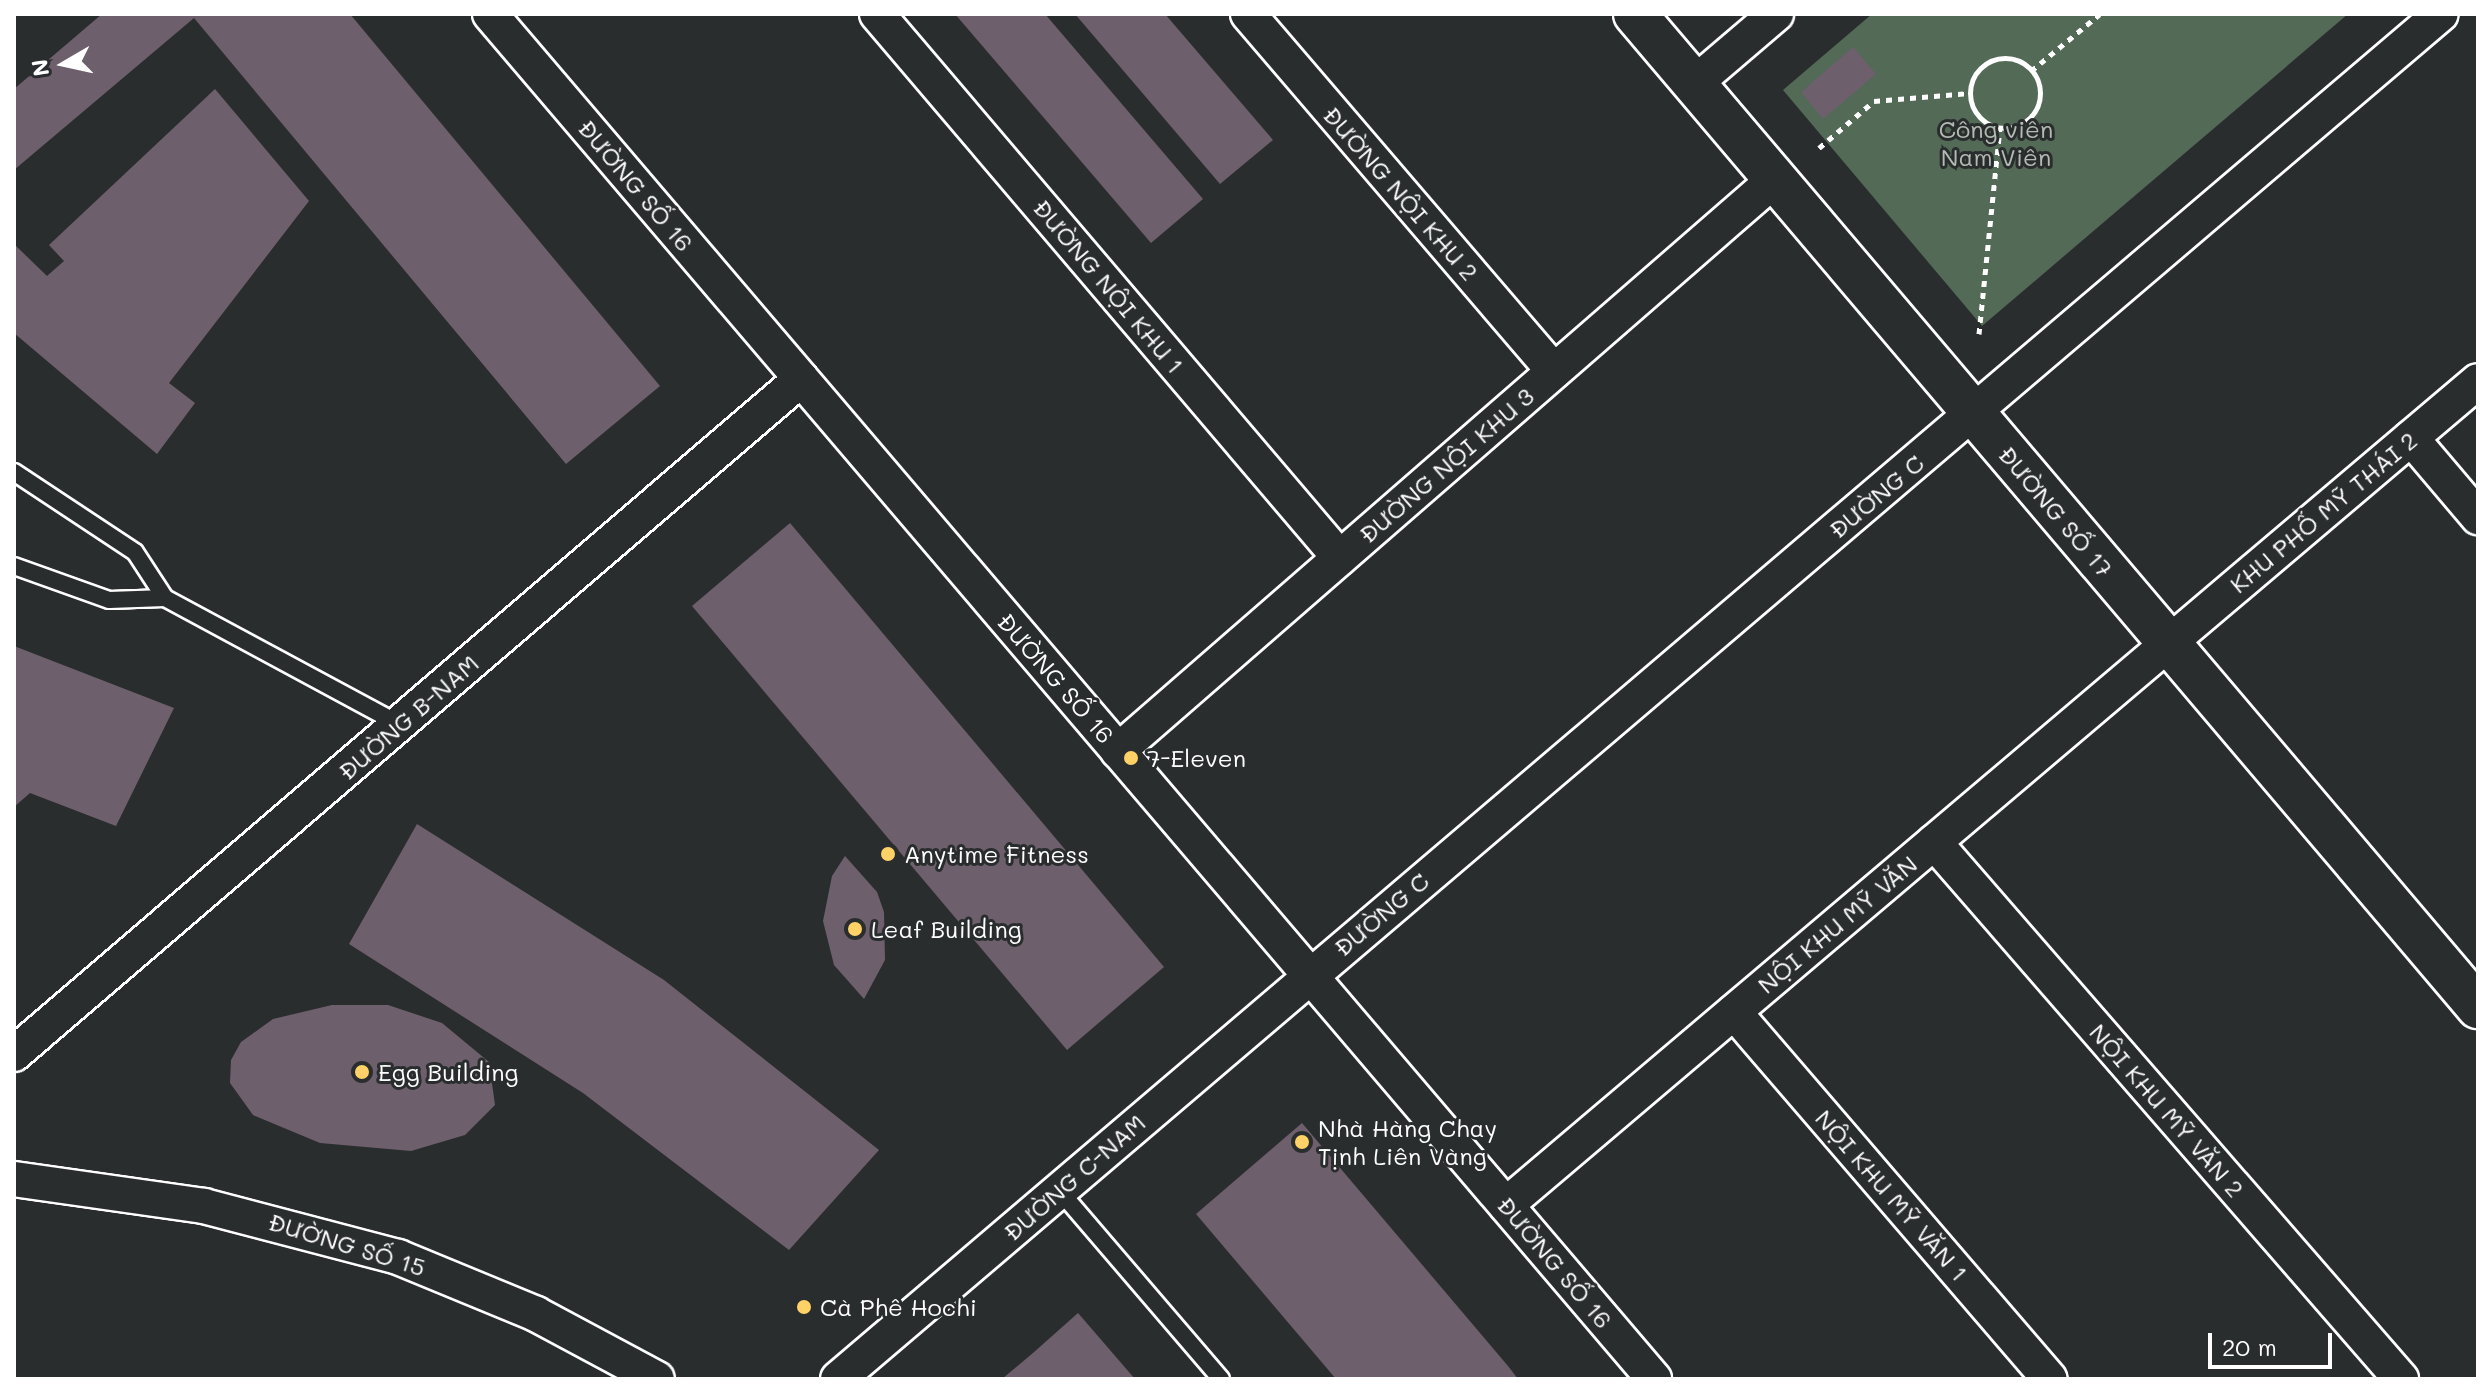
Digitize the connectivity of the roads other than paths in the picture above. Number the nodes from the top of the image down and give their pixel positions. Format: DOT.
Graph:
graph roads {
  1 [pos="490,14"];
  2 [pos="877,14"];
  3 [pos="1248,14"];
  4 [pos="1635,14"];
  5 [pos="1776,14"];
  6 [pos="2441,14"];
  7 [pos="1694,84"];
  8 [pos="1775,179"];
  9 [pos="1554,371"];
  10 [pos="801,379"];
  11 [pos="2478,381"];
  12 [pos="1973,413"];
  13 [pos="2411,438"];
  14 [pos="14,472"];
  15 [pos="2478,517"];
  16 [pos="1340,558"];
  17 [pos="14,566"];
  18 [pos="165,598"];
  19 [pos="2169,643"];
  20 [pos="399,724"];
  21 [pos="1118,751"];
  22 [pos="1934,842"];
  23 [pos="1309,974"];
  24 [pos="2478,1007"];
  25 [pos="1734,1012"];
  26 [pos="14,1054"];
  27 [pos="14,1179"];
  28 [pos="1059,1190"];
  29 [pos="1506,1205"];
  30 [pos="657,1379"];
  31 [pos="838,1379"];
  32 [pos="1221,1379"];
  33 [pos="1654,1379"];
  34 [pos="2050,1379"];
  35 [pos="2401,1379"];
  1 -- 10 [label="street, ĐƯỜNG SỐ 16"];
  2 -- 16 [label="street, ĐƯỜNG NỘI KHU 1"];
  3 -- 9 [label="street, ĐƯỜNG NỘI KHU 2"];
  4 -- 7 [label="street, ĐƯỜNG SỐ 17"];
  5 -- 7 [label="street"];
  6 -- 12 [label="street, ĐƯỜNG C"];
  7 -- 8 [label="street, ĐƯỜNG SỐ 17"];
  8 -- 9 [label="street, ĐƯỜNG NỘI KHU 3"];
  8 -- 12 [label="street, ĐƯỜNG SỐ 17"];
  9 -- 16 [label="street, ĐƯỜNG NỘI KHU 3"];
  10 -- 20 [label="street, ĐƯỜNG B-NAM"];
  10 -- 21 [label="street, ĐƯỜNG SỐ 16"];
  11 -- 13 [label="street, KHU PHỐ MỸ THÁI 2"];
  12 -- 19 [label="street, ĐƯỜNG SỐ 17"];
  12 -- 23 [label="street, ĐƯỜNG C"];
  13 -- 15 [label="street"];
  13 -- 19 [label="street, KHU PHỐ MỸ THÁI 2"];
  14 -- 18 [label="lane"];
  16 -- 21 [label="street, ĐƯỜNG NỘI KHU 3"];
  17 -- 18 [label="lane"];
  18 -- 20 [label="lane"];
  19 -- 22 [label="street, NỘI KHU MỸ VĂN"];
  19 -- 24 [label="street, ĐƯỜNG SỐ 17"];
  20 -- 26 [label="street, ĐƯỜNG B-NAM"];
  21 -- 23 [label="street, ĐƯỜNG SỐ 16"];
  22 -- 25 [label="street, NỘI KHU MỸ VĂN"];
  22 -- 35 [label="street, NỘI KHU MỸ VĂN 2"];
  23 -- 28 [label="street, ĐƯỜNG C-NAM"];
  23 -- 29 [label="street, ĐƯỜNG SỐ 16"];
  25 -- 29 [label="street, NỘI KHU MỸ VĂN"];
  25 -- 34 [label="street, NỘI KHU MỸ VĂN 1"];
  27 -- 30 [label="street, ĐƯỜNG SỐ 15"];
  28 -- 31 [label="street, ĐƯỜNG C-NAM"];
  28 -- 32 [label="lane"];
  29 -- 33 [label="street, ĐƯỜNG SỐ 16"];
}
